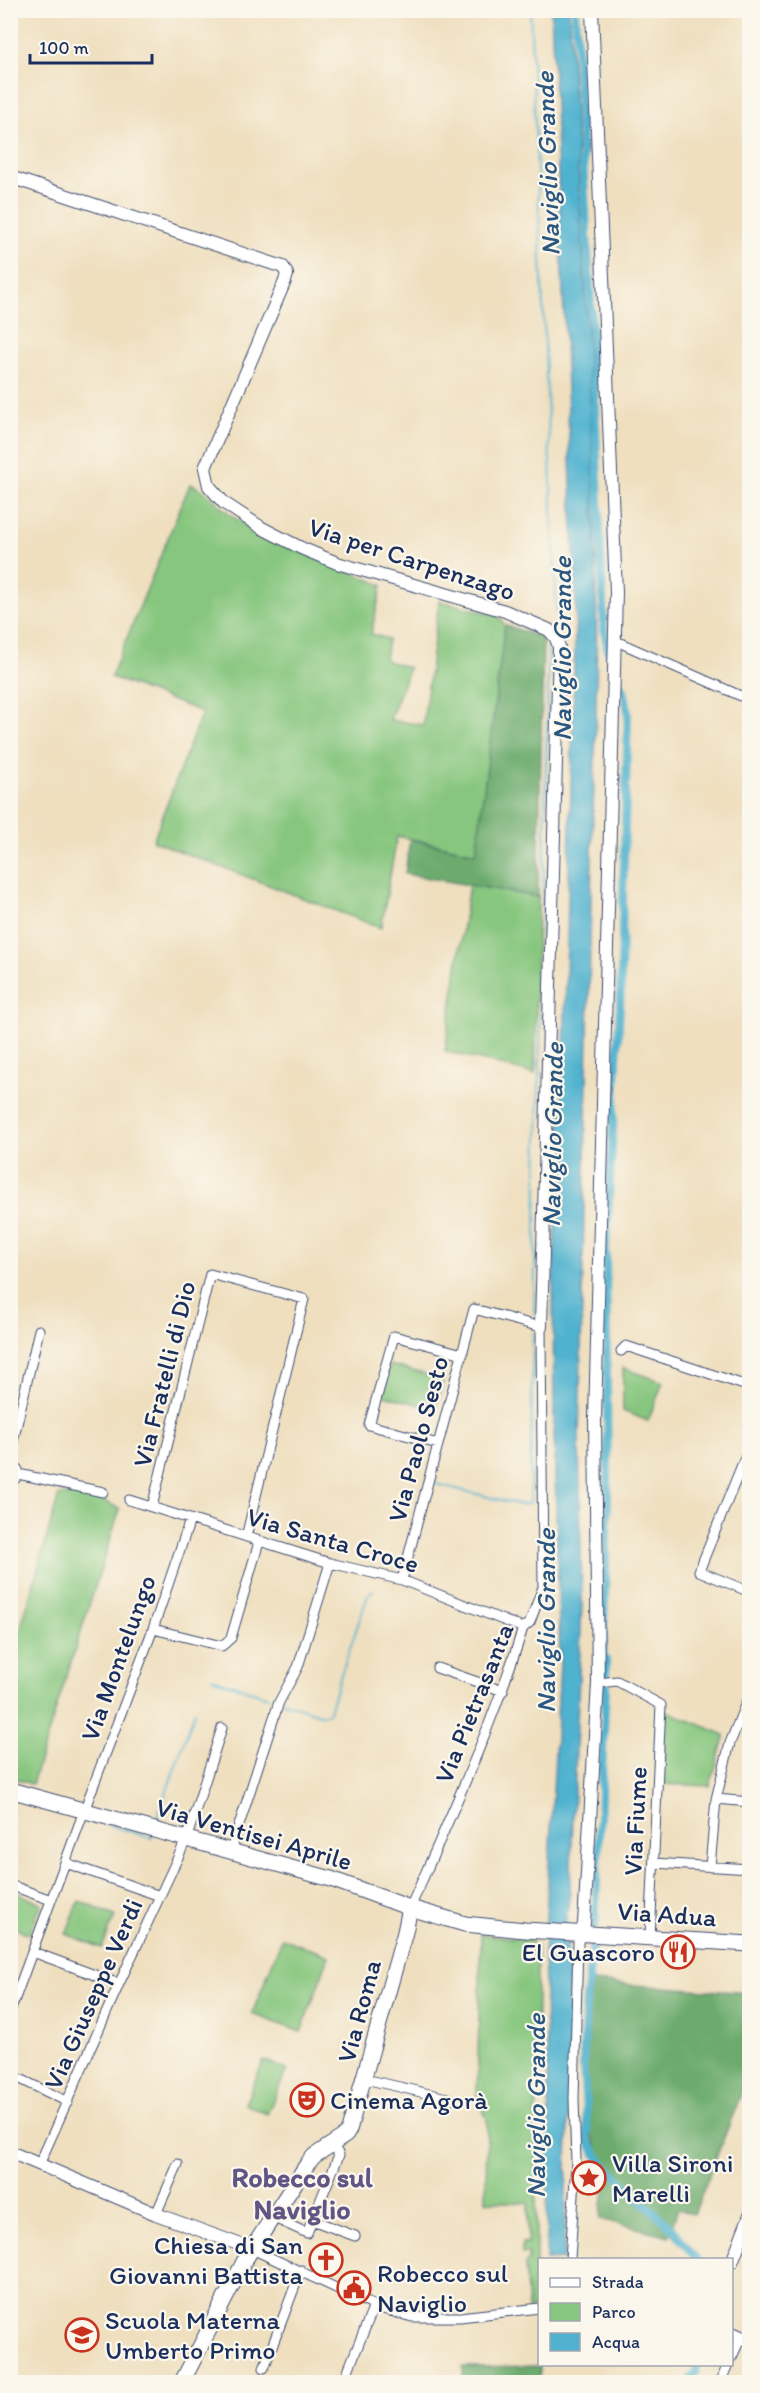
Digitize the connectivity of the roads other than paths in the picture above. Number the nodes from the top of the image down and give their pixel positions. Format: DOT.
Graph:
graph roads {
  1 [pos="592,10"];
  2 [pos="10,177"];
  3 [pos="616,641"];
  4 [pos="750,700"];
  5 [pos="541,1327"];
  6 [pos="39,1329"];
  7 [pos="621,1351"];
  8 [pos="463,1354"];
  9 [pos="750,1387"];
  10 [pos="438,1444"];
  11 [pos="750,1445"];
  12 [pos="10,1454"];
  13 [pos="10,1461"];
  14 [pos="18,1474"];
  15 [pos="10,1483"];
  16 [pos="103,1492"];
  17 [pos="129,1500"];
  18 [pos="152,1507"];
  19 [pos="190,1520"];
  20 [pos="246,1537"];
  21 [pos="259,1542"];
  22 [pos="330,1563"];
  23 [pos="402,1581"];
  24 [pos="750,1592"];
  25 [pos="523,1628"];
  26 [pos="153,1629"];
  27 [pos="437,1668"];
  28 [pos="603,1682"];
  29 [pos="503,1691"];
  30 [pos="750,1693"];
  31 [pos="746,1713"];
  32 [pos="222,1728"];
  33 [pos="10,1790"];
  34 [pos="716,1799"];
  35 [pos="750,1802"];
  36 [pos="84,1810"];
  37 [pos="186,1840"];
  38 [pos="230,1853"];
  39 [pos="66,1863"];
  40 [pos="654,1863"];
  41 [pos="710,1867"];
  42 [pos="750,1869"];
  43 [pos="10,1885"];
  44 [pos="420,1885"];
  45 [pos="160,1896"];
  46 [pos="51,1900"];
  47 [pos="393,1902"];
  48 [pos="410,1908"];
  49 [pos="437,1916"];
  50 [pos="405,1932"];
  51 [pos="576,1933"];
  52 [pos="650,1938"];
  53 [pos="750,1944"];
  54 [pos="33,1952"];
  55 [pos="119,1984"];
  56 [pos="10,2012"];
  57 [pos="10,2074"];
  58 [pos="365,2079"];
  59 [pos="451,2099"];
  60 [pos="68,2102"];
  61 [pos="332,2144"];
  62 [pos="10,2152"];
  63 [pos="178,2164"];
  64 [pos="39,2165"];
  65 [pos="156,2214"];
  66 [pos="750,2215"];
  67 [pos="274,2218"];
  68 [pos="312,2220"];
  69 [pos="355,2236"];
  70 [pos="252,2249"];
  71 [pos="570,2258"];
  72 [pos="733,2259"];
  73 [pos="301,2270"];
  74 [pos="374,2306"];
  75 [pos="538,2308"];
  76 [pos="741,2337"];
  77 [pos="733,2355"];
  78 [pos="727,2366"];
  79 [pos="264,2368"];
  80 [pos="345,2378"];
  81 [pos="720,2381"];
  82 [pos="182,2382"];
  1 -- 3 [label="street"];
  2 -- 5 [label="street, Via per Carpenzago"];
  3 -- 4 [label="street"];
  3 -- 28 [label="street"];
  5 -- 8 [label="street, Via Paolo Sesto"];
  5 -- 25 [label="street, Via Pietrasanta"];
  6 -- 12 [label="street"];
  7 -- 9 [label="street"];
  8 -- 10 [label="street, Via Paolo Sesto"];
  8 -- 10 [label="street"];
  10 -- 23 [label="street, Via Paolo Sesto"];
  11 -- 24 [label="street"];
  13 -- 14 [label="street"];
  14 -- 15 [label="street"];
  14 -- 16 [label="street"];
  17 -- 18 [label="street, Via Santa Croce"];
  18 -- 19 [label="street, Via Santa Croce"];
  18 -- 20 [label="street, Via Fratelli di Dio"];
  19 -- 20 [label="street, Via Santa Croce"];
  19 -- 26 [label="street, Via Montelungo"];
  20 -- 21 [label="street, Via Santa Croce"];
  21 -- 22 [label="street, Via Santa Croce"];
  21 -- 26 [label="street"];
  22 -- 23 [label="street, Via Santa Croce"];
  22 -- 38 [label="street"];
  23 -- 25 [label="street, Via Santa Croce"];
  25 -- 29 [label="street, Via Pietrasanta"];
  26 -- 36 [label="street, Via Montelungo"];
  27 -- 29 [label="street"];
  28 -- 40 [label="street, Via Fiume"];
  28 -- 51 [label="street"];
  29 -- 44 [label="street, Via Pietrasanta"];
  30 -- 31 [label="street"];
  31 -- 34 [label="street"];
  32 -- 37 [label="street, Via Giuseppe Verdi"];
  33 -- 36 [label="main road, Via Ventisei Aprile"];
  34 -- 35 [label="street"];
  34 -- 41 [label="street"];
  36 -- 37 [label="main road, Via Ventisei Aprile"];
  36 -- 39 [label="street, Via Montelungo"];
  37 -- 38 [label="main road, Via Ventisei Aprile"];
  37 -- 45 [label="street, Via Giuseppe Verdi"];
  38 -- 47 [label="main road, Via Ventisei Aprile"];
  39 -- 45 [label="street"];
  39 -- 46 [label="street, Via Montelungo"];
  40 -- 41 [label="street"];
  40 -- 52 [label="street, Via Fiume"];
  41 -- 42 [label="street"];
  43 -- 46 [label="street"];
  44 -- 47 [label="street"];
  44 -- 48 [label="street, Via Pietrasanta"];
  45 -- 55 [label="street, Via Giuseppe Verdi"];
  46 -- 54 [label="street, Via Montelungo"];
  47 -- 48 [label="main road, Via Ventisei Aprile"];
  48 -- 49 [label="main road"];
  48 -- 50 [label="main road, Via Roma"];
  49 -- 50 [label="main road, Via Roma"];
  49 -- 51 [label="main road, Via Adua"];
  50 -- 58 [label="main road, Via Roma"];
  51 -- 52 [label="main road, Via Adua"];
  51 -- 71 [label="street"];
  52 -- 53 [label="main road, Via Adua"];
  54 -- 55 [label="street"];
  54 -- 56 [label="street, Via Montelungo"];
  55 -- 60 [label="street, Via Giuseppe Verdi"];
  57 -- 60 [label="street"];
  58 -- 59 [label="street"];
  58 -- 61 [label="main road, Via Roma"];
  60 -- 64 [label="street, Via Giuseppe Verdi"];
  61 -- 67 [label="main road"];
  61 -- 68 [label="street"];
  62 -- 64 [label="street"];
  63 -- 65 [label="street"];
  64 -- 65 [label="street"];
  65 -- 70 [label="street"];
  66 -- 72 [label="street"];
  67 -- 68 [label="street"];
  67 -- 70 [label="main road"];
  68 -- 69 [label="street"];
  70 -- 73 [label="street"];
  70 -- 82 [label="main road"];
  73 -- 74 [label="street"];
  73 -- 79 [label="street"];
  74 -- 75 [label="street"];
  74 -- 80 [label="street"];
  76 -- 77 [label="street"];
  78 -- 81 [label="street"];
}
